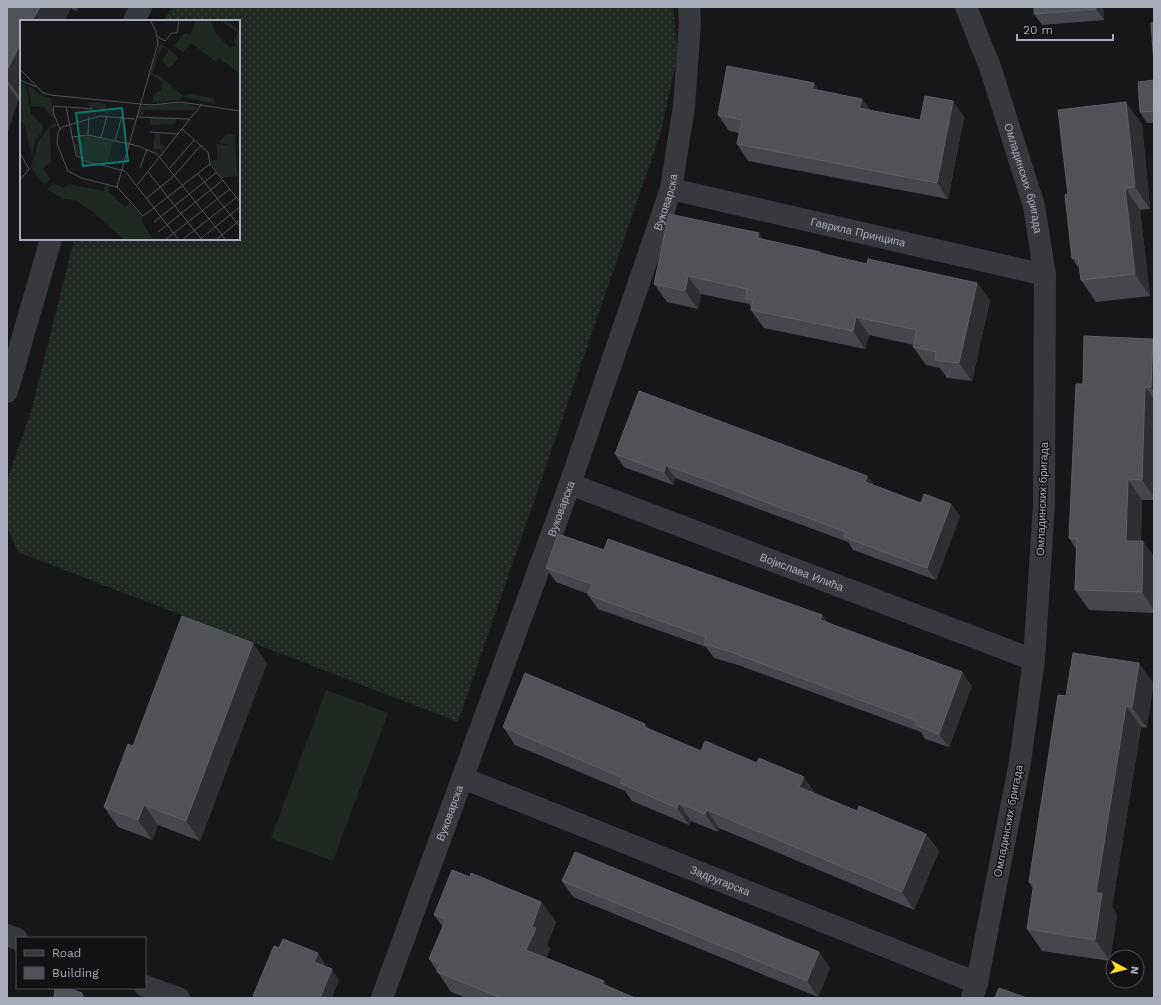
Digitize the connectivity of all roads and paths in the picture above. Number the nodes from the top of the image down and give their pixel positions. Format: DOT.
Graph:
graph roads {
  1 [pos="141,7"];
  2 [pos="689,7"];
  3 [pos="966,7"];
  4 [pos="134,20"];
  5 [pos="671,189"];
  6 [pos="51,240"];
  7 [pos="1045,275"];
  8 [pos="7,392"];
  9 [pos="570,484"];
  10 [pos="1034,660"];
  11 [pos="463,778"];
  12 [pos="146,986"];
  13 [pos="974,991"];
  14 [pos="179,998"];
  15 [pos="382,998"];
  1 -- 4 [label="street"];
  2 -- 5 [label="street, Вуковарска"];
  3 -- 7 [label="street, Омладинских бригада"];
  5 -- 7 [label="street, Гаврила Принципа"];
  5 -- 9 [label="street, Вуковарска"];
  6 -- 8 [label="street"];
  7 -- 10 [label="street, Омладинских бригада"];
  9 -- 10 [label="street, Војислава Илића"];
  9 -- 11 [label="street, Вуковарска"];
  10 -- 13 [label="street, Омладинских бригада"];
  11 -- 13 [label="street, Задругарска"];
  11 -- 15 [label="street, Вуковарска"];
  12 -- 14 [label="street"];
}
